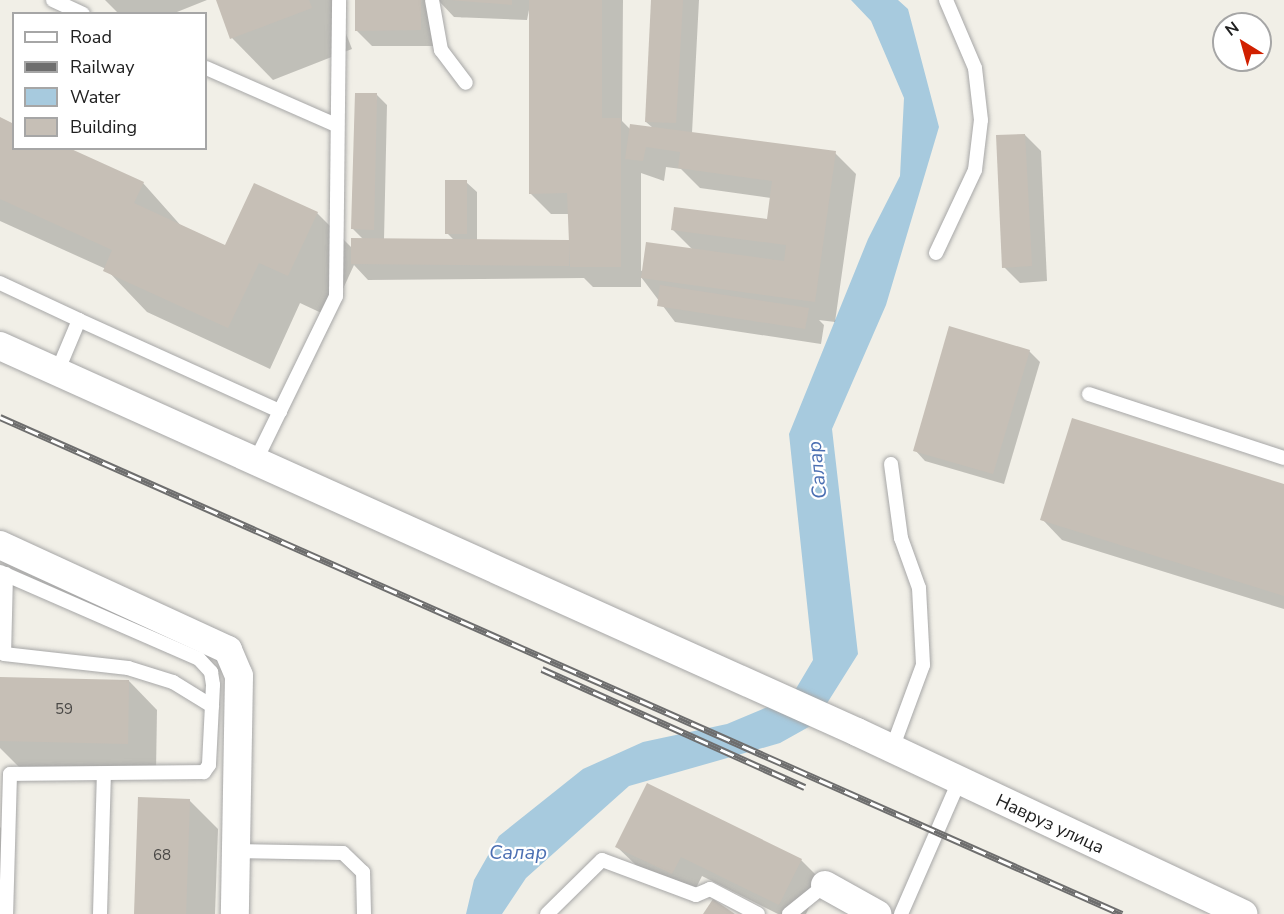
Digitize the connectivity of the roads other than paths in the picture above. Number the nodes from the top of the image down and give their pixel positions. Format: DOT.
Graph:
graph roads {
  1 [pos="53,0"];
  2 [pos="339,0"];
  3 [pos="432,0"];
  4 [pos="946,0"];
  5 [pos="79,12"];
  6 [pos="207,68"];
  7 [pos="466,83"];
  8 [pos="336,125"];
  9 [pos="936,253"];
  10 [pos="0,283"];
  11 [pos="79,320"];
  12 [pos="0,346"];
  13 [pos="58,370"];
  14 [pos="1089,393"];
  15 [pos="280,411"];
  16 [pos="1284,458"];
  17 [pos="256,460"];
  18 [pos="891,464"];
  19 [pos="0,545"];
  20 [pos="3,573"];
  21 [pos="2,653"];
  22 [pos="212,705"];
  23 [pos="892,749"];
  24 [pos="104,774"];
  25 [pos="958,781"];
  26 [pos="235,851"];
  27 [pos="825,885"];
  28 [pos="6,914"];
  29 [pos="100,914"];
  30 [pos="235,914"];
  31 [pos="364,914"];
  32 [pos="547,914"];
  33 [pos="758,914"];
  34 [pos="789,914"];
  35 [pos="877,914"];
  36 [pos="901,914"];
  37 [pos="1243,914"];
  1 -- 5 [label="lane"];
  2 -- 8 [label="lane"];
  3 -- 7 [label="lane"];
  4 -- 9 [label="lane"];
  6 -- 8 [label="lane"];
  8 -- 15 [label="lane"];
  10 -- 11 [label="lane"];
  11 -- 13 [label="lane"];
  11 -- 15 [label="lane"];
  12 -- 13 [label="street, Навруз улица"];
  13 -- 17 [label="street, Навруз улица"];
  14 -- 16 [label="lane"];
  15 -- 17 [label="lane"];
  17 -- 23 [label="street, Навруз улица"];
  18 -- 23 [label="lane"];
  19 -- 26 [label="street"];
  20 -- 21 [label="lane"];
  20 -- 22 [label="lane"];
  21 -- 22 [label="lane"];
  22 -- 24 [label="lane"];
  23 -- 25 [label="street, Навруз улица"];
  24 -- 28 [label="lane"];
  24 -- 29 [label="lane"];
  25 -- 36 [label="lane"];
  25 -- 37 [label="street, Навруз улица"];
  26 -- 30 [label="street"];
  26 -- 31 [label="lane"];
  27 -- 34 [label="lane"];
  27 -- 35 [label="street"];
  32 -- 33 [label="lane"];
}
